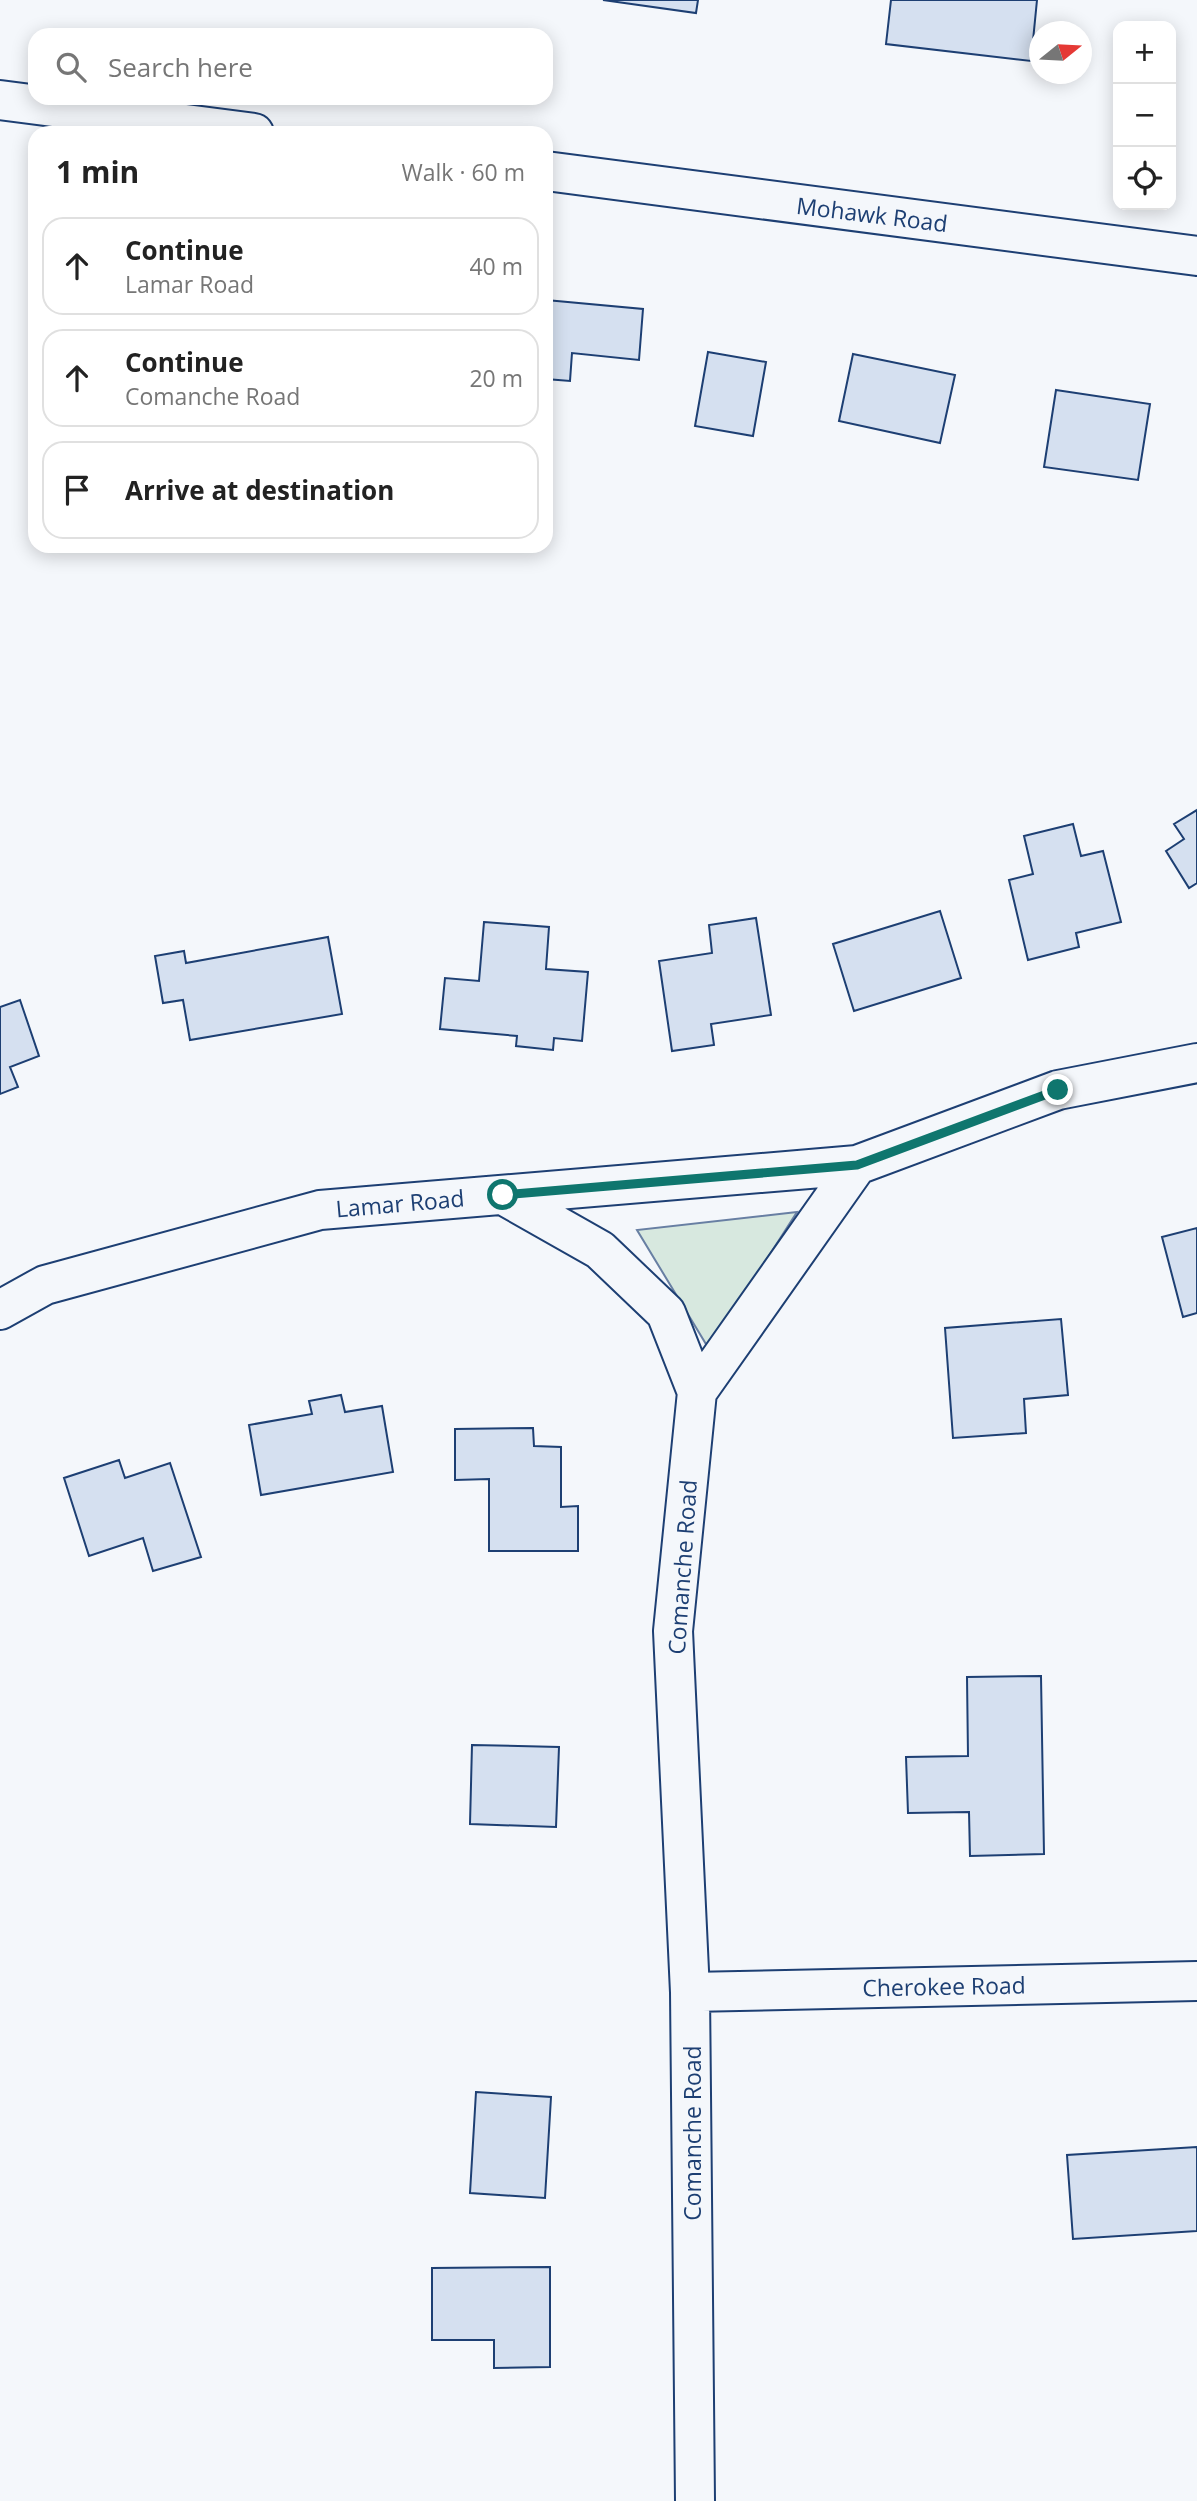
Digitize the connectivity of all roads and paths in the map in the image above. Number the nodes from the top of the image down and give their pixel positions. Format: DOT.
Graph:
graph roads {
  1 [pos="0,100"];
  2 [pos="28,104"];
  3 [pos="38,105"];
  4 [pos="200,126"];
  5 [pos="553,172"];
  6 [pos="1197,256"];
  7 [pos="1197,1063"];
  8 [pos="857,1165"];
  9 [pos="503,1195"];
  10 [pos="0,1310"];
  11 [pos="697,1392"];
  12 [pos="1197,1981"];
  13 [pos="690,1992"];
  14 [pos="695,2501"];
  1 -- 2 [label="street"];
  3 -- 4 [label="street"];
  5 -- 6 [label="street, Mohawk Road"];
  7 -- 8 [label="street"];
  8 -- 9 [label="street, Lamar Road"];
  8 -- 11 [label="street, Comanche Road"];
  9 -- 10 [label="street, Lamar Road"];
  9 -- 11 [label="street"];
  11 -- 13 [label="street, Comanche Road"];
  12 -- 13 [label="street, Cherokee Road"];
  13 -- 14 [label="street, Comanche Road"];
}
